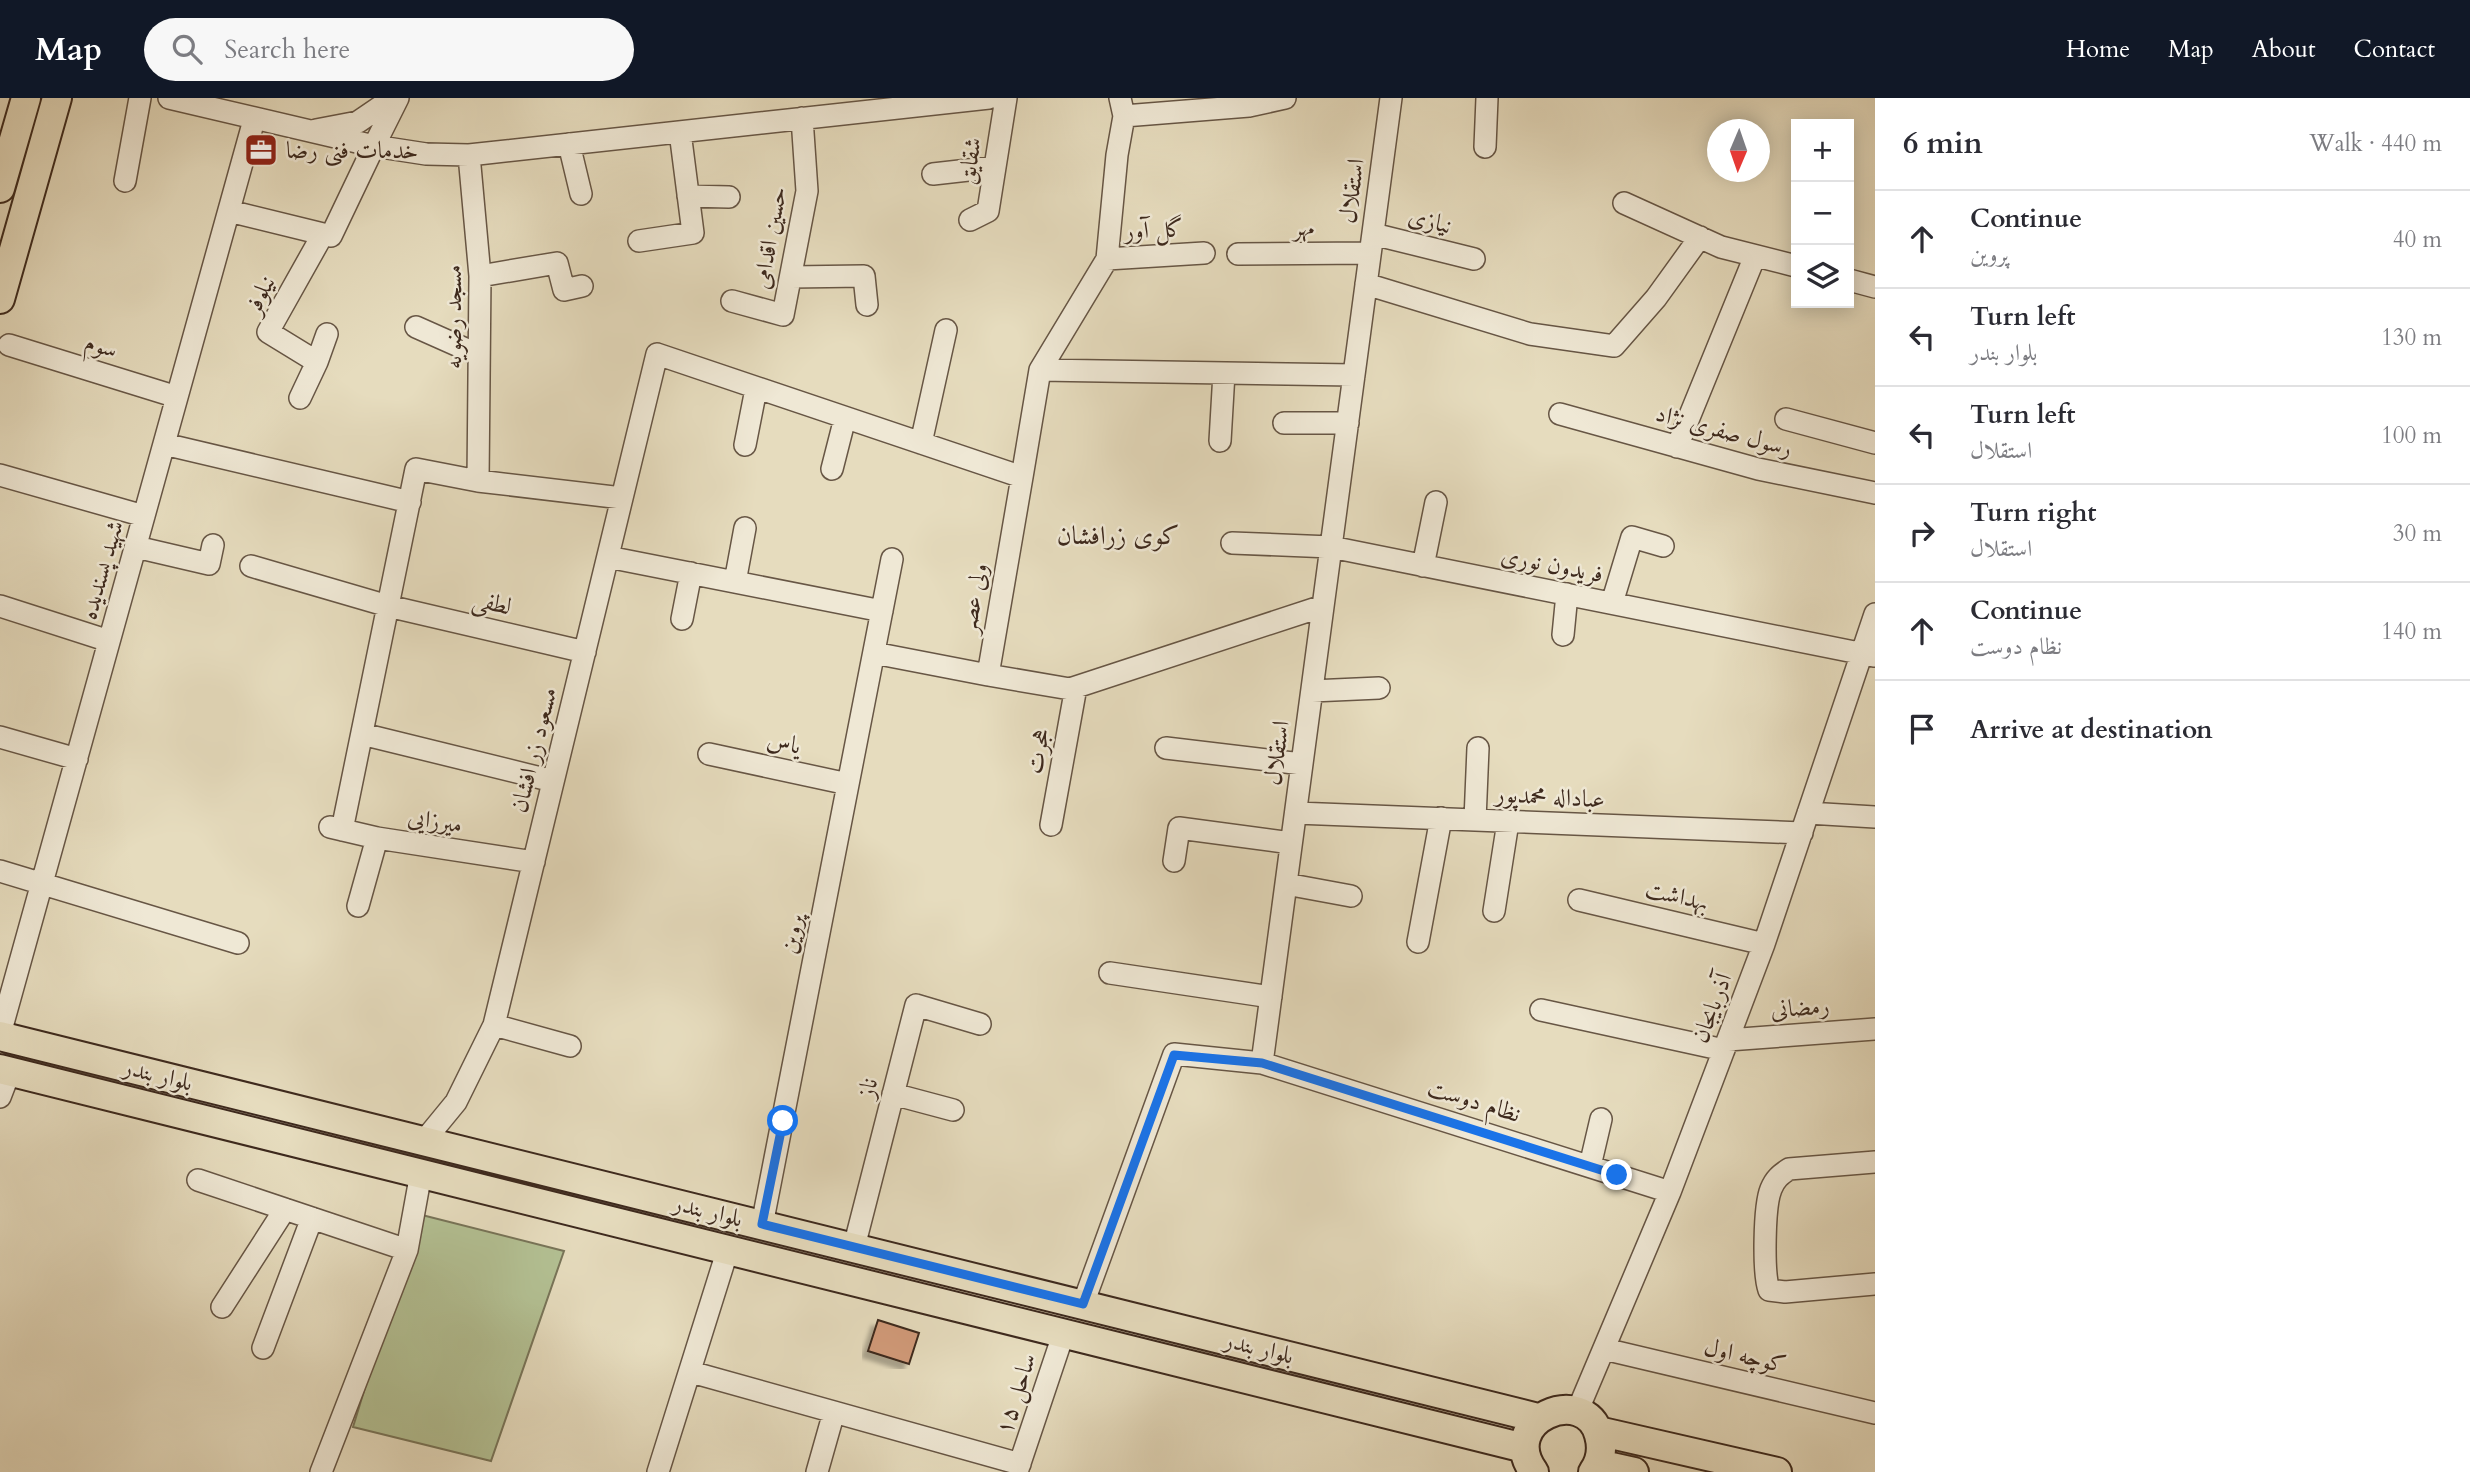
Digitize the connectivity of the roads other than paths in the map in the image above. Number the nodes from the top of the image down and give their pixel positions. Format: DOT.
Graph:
graph roads {
  1 [pos="26,98"];
  2 [pos="57,98"];
  3 [pos="140,98"];
  4 [pos="169,98"];
  5 [pos="396,98"];
  6 [pos="855,98"];
  7 [pos="989,98"];
  8 [pos="1006,98"];
  9 [pos="1285,98"];
  10 [pos="1391,98"];
  11 [pos="1486,98"];
  12 [pos="958,100"];
  13 [pos="1122,107"];
  14 [pos="810,117"];
  15 [pos="254,120"];
  16 [pos="307,132"];
  17 [pos="680,132"];
  18 [pos="6,144"];
  19 [pos="569,144"];
  20 [pos="374,146"];
  21 [pos="1485,147"];
  22 [pos="469,155"];
  23 [pos="995,167"];
  24 [pos="933,174"];
  25 [pos="125,181"];
  26 [pos="0,188"];
  27 [pos="581,194"];
  28 [pos="688,196"];
  29 [pos="729,197"];
  30 [pos="1624,203"];
  31 [pos="229,211"];
  32 [pos="970,220"];
  33 [pos="323,233"];
  34 [pos="1700,237"];
  35 [pos="639,241"];
  36 [pos="1372,244"];
  37 [pos="1204,253"];
  38 [pos="1238,254"];
  39 [pos="1755,256"];
  40 [pos="1107,259"];
  41 [pos="1474,259"];
  42 [pos="1791,265"];
  43 [pos="480,276"];
  44 [pos="791,277"];
  45 [pos="1854,281"];
  46 [pos="1366,285"];
  47 [pos="582,286"];
  48 [pos="1875,287"];
  49 [pos="0,299"];
  50 [pos="732,301"];
  51 [pos="867,305"];
  52 [pos="416,327"];
  53 [pos="946,330"];
  54 [pos="327,334"];
  55 [pos="9,345"];
  56 [pos="479,355"];
  57 [pos="317,362"];
  58 [pos="1040,369"];
  59 [pos="1224,373"];
  60 [pos="1354,375"];
  61 [pos="756,389"];
  62 [pos="177,397"];
  63 [pos="300,398"];
  64 [pos="1560,414"];
  65 [pos="845,418"];
  66 [pos="1786,419"];
  67 [pos="1284,423"];
  68 [pos="1348,423"];
  69 [pos="1220,441"];
  70 [pos="920,443"];
  71 [pos="1875,443"];
  72 [pos="164,444"];
  73 [pos="745,446"];
  74 [pos="1678,447"];
  75 [pos="832,469"];
  76 [pos="0,475"];
  77 [pos="1021,477"];
  78 [pos="478,481"];
  79 [pos="1875,494"];
  80 [pos="622,498"];
  81 [pos="410,502"];
  82 [pos="1436,502"];
  83 [pos="144,516"];
  84 [pos="745,528"];
  85 [pos="1232,543"];
  86 [pos="213,545"];
  87 [pos="1663,546"];
  88 [pos="136,547"];
  89 [pos="1331,547"];
  90 [pos="608,557"];
  91 [pos="892,559"];
  92 [pos="251,566"];
  93 [pos="1423,566"];
  94 [pos="691,573"];
  95 [pos="735,582"];
  96 [pos="1567,594"];
  97 [pos="1612,603"];
  98 [pos="0,606"];
  99 [pos="388,606"];
  100 [pos="1323,606"];
  101 [pos="882,611"];
  102 [pos="1875,614"];
  103 [pos="682,619"];
  104 [pos="1563,635"];
  105 [pos="109,641"];
  106 [pos="585,652"];
  107 [pos="874,653"];
  108 [pos="1868,654"];
  109 [pos="988,675"];
  110 [pos="1076,687"];
  111 [pos="1378,688"];
  112 [pos="1312,691"];
  113 [pos="362,734"];
  114 [pos="0,737"];
  115 [pos="1166,748"];
  116 [pos="1478,748"];
  117 [pos="709,754"];
  118 [pos="77,759"];
  119 [pos="1302,764"];
  120 [pos="553,781"];
  121 [pos="849,784"];
  122 [pos="1296,813"];
  123 [pos="1875,817"];
  124 [pos="1441,818"];
  125 [pos="1475,820"];
  126 [pos="1508,822"];
  127 [pos="1805,823"];
  128 [pos="1051,825"];
  129 [pos="377,838"];
  130 [pos="1291,843"];
  131 [pos="1174,861"];
  132 [pos="534,862"];
  133 [pos="0,871"];
  134 [pos="42,884"];
  135 [pos="1286,884"];
  136 [pos="1351,896"];
  137 [pos="1578,900"];
  138 [pos="358,906"];
  139 [pos="1494,911"];
  140 [pos="1418,942"];
  141 [pos="238,943"];
  142 [pos="1764,944"];
  143 [pos="1110,973"];
  144 [pos="1271,997"];
  145 [pos="1541,1010"];
  146 [pos="980,1024"];
  147 [pos="494,1025"];
  148 [pos="1875,1029"];
  149 [pos="0,1035"];
  150 [pos="1726,1045"];
  151 [pos="570,1046"];
  152 [pos="1262,1063"];
  153 [pos="3,1079"];
  154 [pos="894,1094"];
  155 [pos="953,1110"];
  156 [pos="1601,1119"];
  157 [pos="424,1141"];
  158 [pos="1875,1162"];
  159 [pos="1590,1166"];
  160 [pos="421,1173"];
  161 [pos="198,1180"];
  162 [pos="1670,1192"];
  163 [pos="285,1209"];
  164 [pos="312,1218"];
  165 [pos="762,1224"];
  166 [pos="854,1247"];
  167 [pos="728,1249"];
  168 [pos="407,1250"];
  169 [pos="1875,1284"];
  170 [pos="1083,1304"];
  171 [pos="222,1307"];
  172 [pos="1064,1332"];
  173 [pos="263,1348"];
  174 [pos="1604,1349"];
  175 [pos="691,1372"];
  176 [pos="834,1412"];
  177 [pos="1875,1413"];
  178 [pos="1538,1418"];
  179 [pos="1588,1421"];
  180 [pos="1529,1460"];
  181 [pos="1704,1463"];
  182 [pos="1019,1468"];
  183 [pos="1596,1468"];
  184 [pos="321,1472"];
  185 [pos="658,1472"];
  186 [pos="817,1472"];
  187 [pos="1634,1472"];
  188 [pos="1777,1472"];
  1 -- 18 [label="main road"];
  2 -- 49 [label="main road"];
  3 -- 25 [label="street"];
  4 -- 15 [label="street"];
  5 -- 16 [label="street"];
  5 -- 20 [label="street"];
  6 -- 14 [label="street"];
  7 -- 12 [label="street"];
  8 -- 23 [label="street, شقایق"];
  9 -- 13 [label="street"];
  10 -- 36 [label="street, استقلال"];
  11 -- 21 [label="street"];
  12 -- 14 [label="street"];
  13 -- 40 [label="street"];
  14 -- 17 [label="street"];
  14 -- 44 [label="street, حسین اقدامی"];
  15 -- 16 [label="street"];
  15 -- 31 [label="street, شهید پسندیده"];
  16 -- 20 [label="street"];
  17 -- 19 [label="street"];
  17 -- 28 [label="street"];
  18 -- 26 [label="main road"];
  19 -- 22 [label="street"];
  19 -- 27 [label="street"];
  20 -- 22 [label="street"];
  20 -- 33 [label="street"];
  22 -- 43 [label="street, مسجد رضویه"];
  23 -- 24 [label="street"];
  23 -- 32 [label="street, شقایق"];
  28 -- 29 [label="street"];
  28 -- 35 [label="street"];
  30 -- 34 [label="street"];
  31 -- 33 [label="street"];
  31 -- 62 [label="street, شهید پسندیده"];
  33 -- 57 [label="street, نیلوفر"];
  34 -- 39 [label="street"];
  34 -- 46 [label="street"];
  36 -- 38 [label="street, مهر"];
  36 -- 41 [label="street, نیازی"];
  36 -- 46 [label="street, استقلال"];
  37 -- 40 [label="street, گل آور"];
  39 -- 42 [label="street"];
  39 -- 74 [label="street"];
  40 -- 58 [label="street"];
  43 -- 47 [label="street"];
  43 -- 56 [label="street, مسجد رضویه"];
  44 -- 50 [label="street, حسین اقدامی"];
  44 -- 51 [label="street"];
  45 -- 48 [label="street"];
  46 -- 60 [label="street, استقلال"];
  52 -- 56 [label="street"];
  53 -- 70 [label="street"];
  54 -- 57 [label="street"];
  55 -- 62 [label="street, سوم"];
  56 -- 78 [label="street, مسجد رضویه"];
  57 -- 63 [label="street"];
  58 -- 59 [label="street"];
  58 -- 77 [label="street, ولی عصر"];
  59 -- 60 [label="street"];
  59 -- 69 [label="street"];
  60 -- 68 [label="street, استقلال"];
  61 -- 65 [label="street"];
  61 -- 73 [label="street"];
  61 -- 80 [label="street, مسعود زر افشان"];
  62 -- 72 [label="street, شهید پسندیده"];
  64 -- 74 [label="street, رسول صفری نژاد"];
  65 -- 70 [label="street"];
  65 -- 75 [label="street"];
  66 -- 71 [label="street"];
  67 -- 68 [label="street"];
  68 -- 89 [label="street, استقلال"];
  70 -- 77 [label="street"];
  72 -- 81 [label="street"];
  72 -- 83 [label="street, شهید پسندیده"];
  74 -- 79 [label="street, رسول صفری نژاد"];
  76 -- 83 [label="street"];
  77 -- 109 [label="street, ولی عصر"];
  78 -- 80 [label="street"];
  78 -- 81 [label="street"];
  80 -- 90 [label="street, مسعود زر افشان"];
  81 -- 99 [label="street"];
  82 -- 93 [label="street"];
  83 -- 88 [label="street, شهید پسندیده"];
  84 -- 95 [label="street"];
  85 -- 89 [label="street, فریدون نوری"];
  86 -- 88 [label="street"];
  87 -- 97 [label="street"];
  88 -- 105 [label="street, شهید پسندیده"];
  89 -- 93 [label="street, فریدون نوری"];
  89 -- 100 [label="street, استقلال"];
  90 -- 94 [label="street"];
  90 -- 106 [label="street, مسعود زر افشان"];
  91 -- 101 [label="street"];
  92 -- 99 [label="street, لطفی"];
  93 -- 96 [label="street, فریدون نوری"];
  94 -- 95 [label="street"];
  94 -- 103 [label="street"];
  95 -- 101 [label="street"];
  96 -- 97 [label="street, فریدون نوری"];
  96 -- 104 [label="street"];
  97 -- 108 [label="street, فریدون نوری"];
  98 -- 105 [label="street"];
  99 -- 106 [label="street, لطفی"];
  99 -- 113 [label="street"];
  100 -- 110 [label="street"];
  100 -- 112 [label="street, استقلال"];
  101 -- 107 [label="street"];
  102 -- 108 [label="street, آذربایجان"];
  105 -- 118 [label="street, شهید پسندیده"];
  106 -- 120 [label="street, مسعود زر افشان"];
  107 -- 109 [label="street"];
  107 -- 121 [label="street, پروین"];
  108 -- 127 [label="street, آذربایجان"];
  109 -- 110 [label="street"];
  110 -- 128 [label="street, هجرت"];
  111 -- 112 [label="street"];
  112 -- 119 [label="street, استقلال"];
  113 -- 120 [label="street"];
  113 -- 129 [label="street, میرزایی"];
  114 -- 118 [label="street"];
  115 -- 119 [label="street"];
  116 -- 125 [label="street"];
  117 -- 121 [label="street, یاس"];
  118 -- 134 [label="street, شهید پسندیده"];
  119 -- 122 [label="street, استقلال"];
  120 -- 132 [label="street, مسعود زر افشان"];
  121 -- 165 [label="street, پروین"];
  122 -- 124 [label="street, عباداله محمدپور"];
  122 -- 130 [label="street, استقلال"];
  123 -- 127 [label="street, عباداله محمدپور"];
  124 -- 125 [label="street, عباداله محمدپور"];
  124 -- 140 [label="street"];
  125 -- 126 [label="street, عباداله محمدپور"];
  126 -- 127 [label="street, عباداله محمدپور"];
  126 -- 139 [label="street"];
  127 -- 142 [label="street, آذربایجان"];
  129 -- 132 [label="street, میرزایی"];
  129 -- 138 [label="street"];
  130 -- 131 [label="street"];
  130 -- 135 [label="street, استقلال"];
  132 -- 147 [label="street, مسعود زر افشان"];
  133 -- 134 [label="street"];
  134 -- 141 [label="street"];
  134 -- 149 [label="street, شهید پسندیده"];
  135 -- 136 [label="street"];
  135 -- 144 [label="street, استقلال"];
  137 -- 142 [label="street, بهداشت"];
  142 -- 150 [label="street, آذربایجان"];
  143 -- 144 [label="street"];
  144 -- 152 [label="street, استقلال"];
  145 -- 150 [label="street"];
  146 -- 154 [label="street, ناز"];
  147 -- 151 [label="street"];
  147 -- 157 [label="street, مسعود زر افشان"];
  148 -- 150 [label="street, رمضانی"];
  149 -- 157 [label="main road, بلوار بندر"];
  150 -- 162 [label="street, آذربایجان"];
  152 -- 159 [label="street, نظام دوست"];
  152 -- 170 [label="street"];
  153 -- 160 [label="main road, بلوار بندر"];
  154 -- 155 [label="street"];
  154 -- 166 [label="street, ناز"];
  156 -- 159 [label="street"];
  157 -- 165 [label="main road, بلوار بندر"];
  158 -- 169 [label="street"];
  159 -- 162 [label="street, نظام دوست"];
  160 -- 167 [label="main road, بلوار بندر"];
  160 -- 168 [label="street"];
  161 -- 163 [label="street"];
  162 -- 174 [label="street, آذربایجان"];
  163 -- 164 [label="street"];
  163 -- 171 [label="street"];
  164 -- 168 [label="street"];
  164 -- 173 [label="street"];
  165 -- 166 [label="main road, بلوار بندر"];
  166 -- 170 [label="main road, بلوار بندر"];
  167 -- 172 [label="main road, بلوار بندر"];
  167 -- 175 [label="street"];
  168 -- 184 [label="street"];
  170 -- 178 [label="main road, بلوار بندر"];
  172 -- 180 [label="main road, بلوار بندر"];
  172 -- 182 [label="street, ساحل ۱۵"];
  174 -- 177 [label="street, کوچه اول"];
  174 -- 179 [label="street, آذربایجان"];
  175 -- 176 [label="street"];
  175 -- 185 [label="street"];
  176 -- 182 [label="street"];
  176 -- 186 [label="street"];
  178 -- 179 [label="main road"];
  178 -- 180 [label="main road"];
  179 -- 181 [label="main road"];
  179 -- 183 [label="main road"];
  181 -- 188 [label="main road"];
  183 -- 187 [label="main road"];
}
